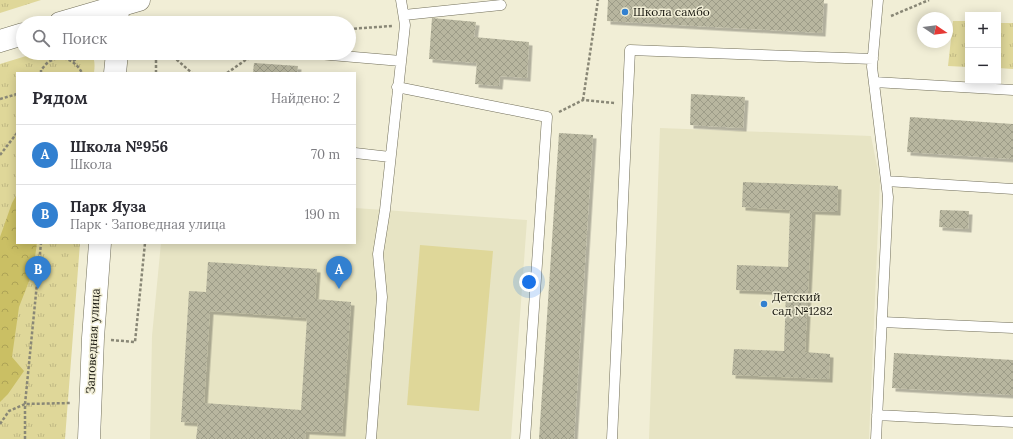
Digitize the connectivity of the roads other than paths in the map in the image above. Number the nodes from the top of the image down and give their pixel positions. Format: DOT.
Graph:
graph roads {
  1 [pos="139,0"];
  2 [pos="401,0"];
  3 [pos="878,0"];
  4 [pos="501,5"];
  5 [pos="117,10"];
  6 [pos="91,16"];
  7 [pos="404,20"];
  8 [pos="16,36"];
  9 [pos="0,41"];
  10 [pos="356,57"];
  11 [pos="873,59"];
  12 [pos="116,60"];
  13 [pos="401,60"];
  14 [pos="115,72"];
  15 [pos="874,82"];
  16 [pos="398,87"];
  17 [pos="1013,90"];
  18 [pos="356,153"];
  19 [pos="390,157"];
  20 [pos="886,181"];
  21 [pos="1013,189"];
  22 [pos="100,244"];
  23 [pos="882,322"];
  24 [pos="1013,328"];
  25 [pos="877,415"];
  26 [pos="1013,422"];
  27 [pos="89,439"];
  28 [pos="370,439"];
  29 [pos="525,439"];
  30 [pos="612,439"];
  31 [pos="876,439"];
  1 -- 5 [label="street"];
  2 -- 7 [label="lane"];
  3 -- 11 [label="lane"];
  4 -- 7 [label="lane"];
  5 -- 6 [label="street"];
  7 -- 13 [label="lane"];
  8 -- 9 [label="street"];
  10 -- 13 [label="lane"];
  11 -- 15 [label="lane"];
  11 -- 30 [label="lane"];
  12 -- 14 [label="street"];
  13 -- 16 [label="lane"];
  15 -- 17 [label="lane"];
  15 -- 20 [label="lane"];
  16 -- 19 [label="lane"];
  16 -- 29 [label="lane"];
  18 -- 19 [label="lane"];
  19 -- 28 [label="lane"];
  20 -- 21 [label="lane"];
  20 -- 23 [label="lane"];
  22 -- 27 [label="street, Заповедная улица"];
  23 -- 24 [label="lane"];
  23 -- 25 [label="lane"];
  25 -- 26 [label="lane"];
  25 -- 31 [label="lane"];
}
